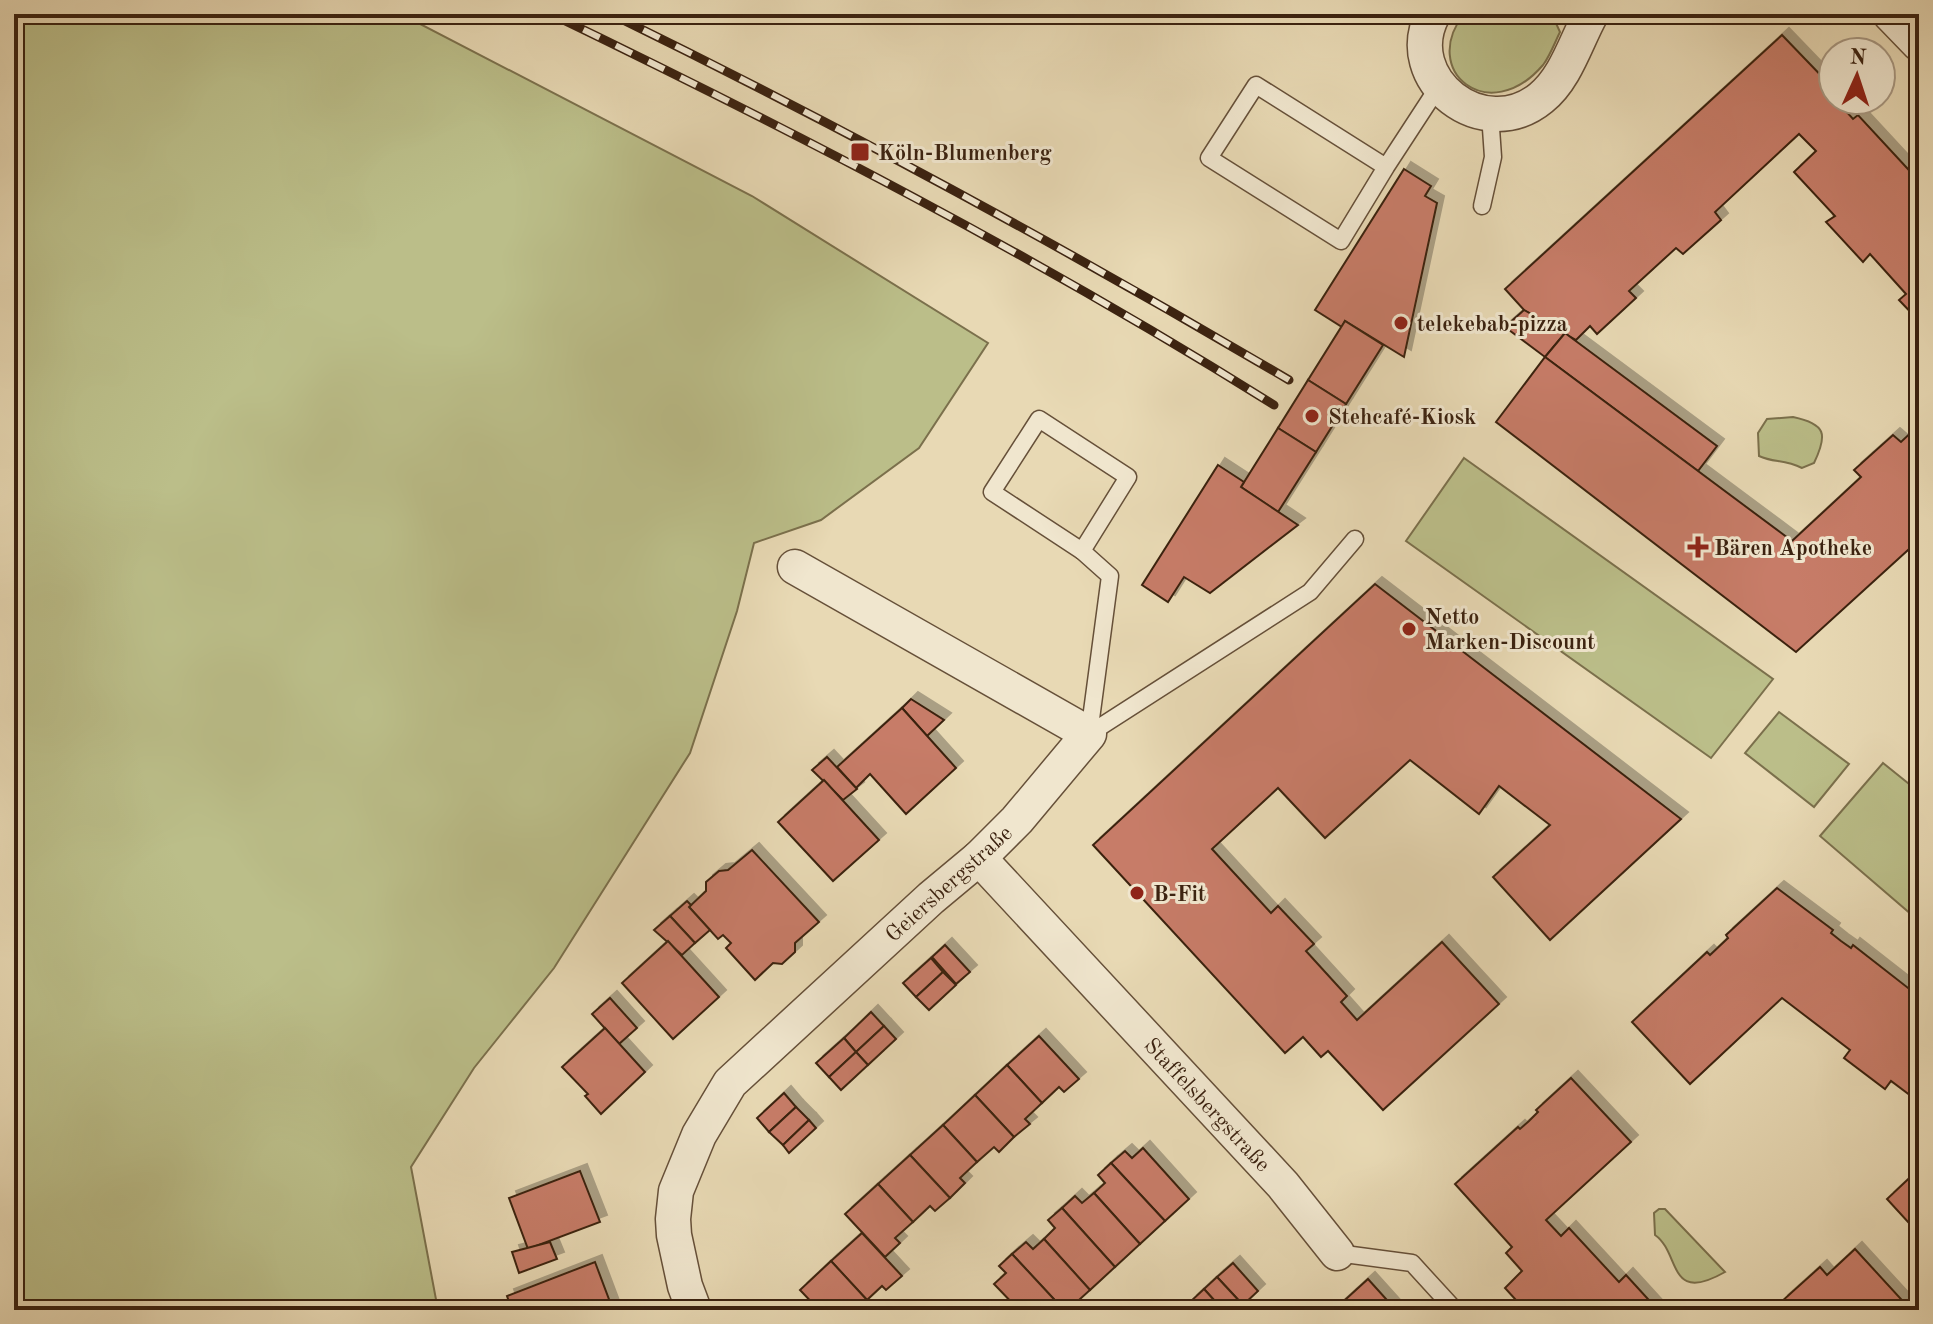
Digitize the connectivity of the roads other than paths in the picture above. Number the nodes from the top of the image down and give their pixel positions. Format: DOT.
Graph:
graph roads {
  1 [pos="1433,14"];
  2 [pos="1591,14"];
  3 [pos="1890,14"];
  4 [pos="1919,44"];
  5 [pos="1443,90"];
  6 [pos="1490,114"];
  7 [pos="1386,167"];
  8 [pos="1482,206"];
  9 [pos="1355,539"];
  10 [pos="1082,551"];
  11 [pos="795,567"];
  12 [pos="1089,734"];
  13 [pos="979,858"];
  14 [pos="1337,1253"];
  15 [pos="694,1310"];
  16 [pos="1455,1310"];
  1 -- 5 [label="street"];
  2 -- 6 [label="street"];
  3 -- 4 [label="street"];
  5 -- 6 [label="street"];
  5 -- 7 [label="lane"];
  6 -- 8 [label="lane"];
  7 -- 7 [label="lane"];
  9 -- 12 [label="lane, Geiersbergstraße"];
  10 -- 10 [label="lane"];
  10 -- 12 [label="lane"];
  11 -- 12 [label="street"];
  12 -- 13 [label="street, Geiersbergstraße"];
  13 -- 14 [label="street, Staffelsbergstraße"];
  13 -- 15 [label="street, Geiersbergstraße"];
  14 -- 16 [label="lane, Staffelsbergstraße"];
}
